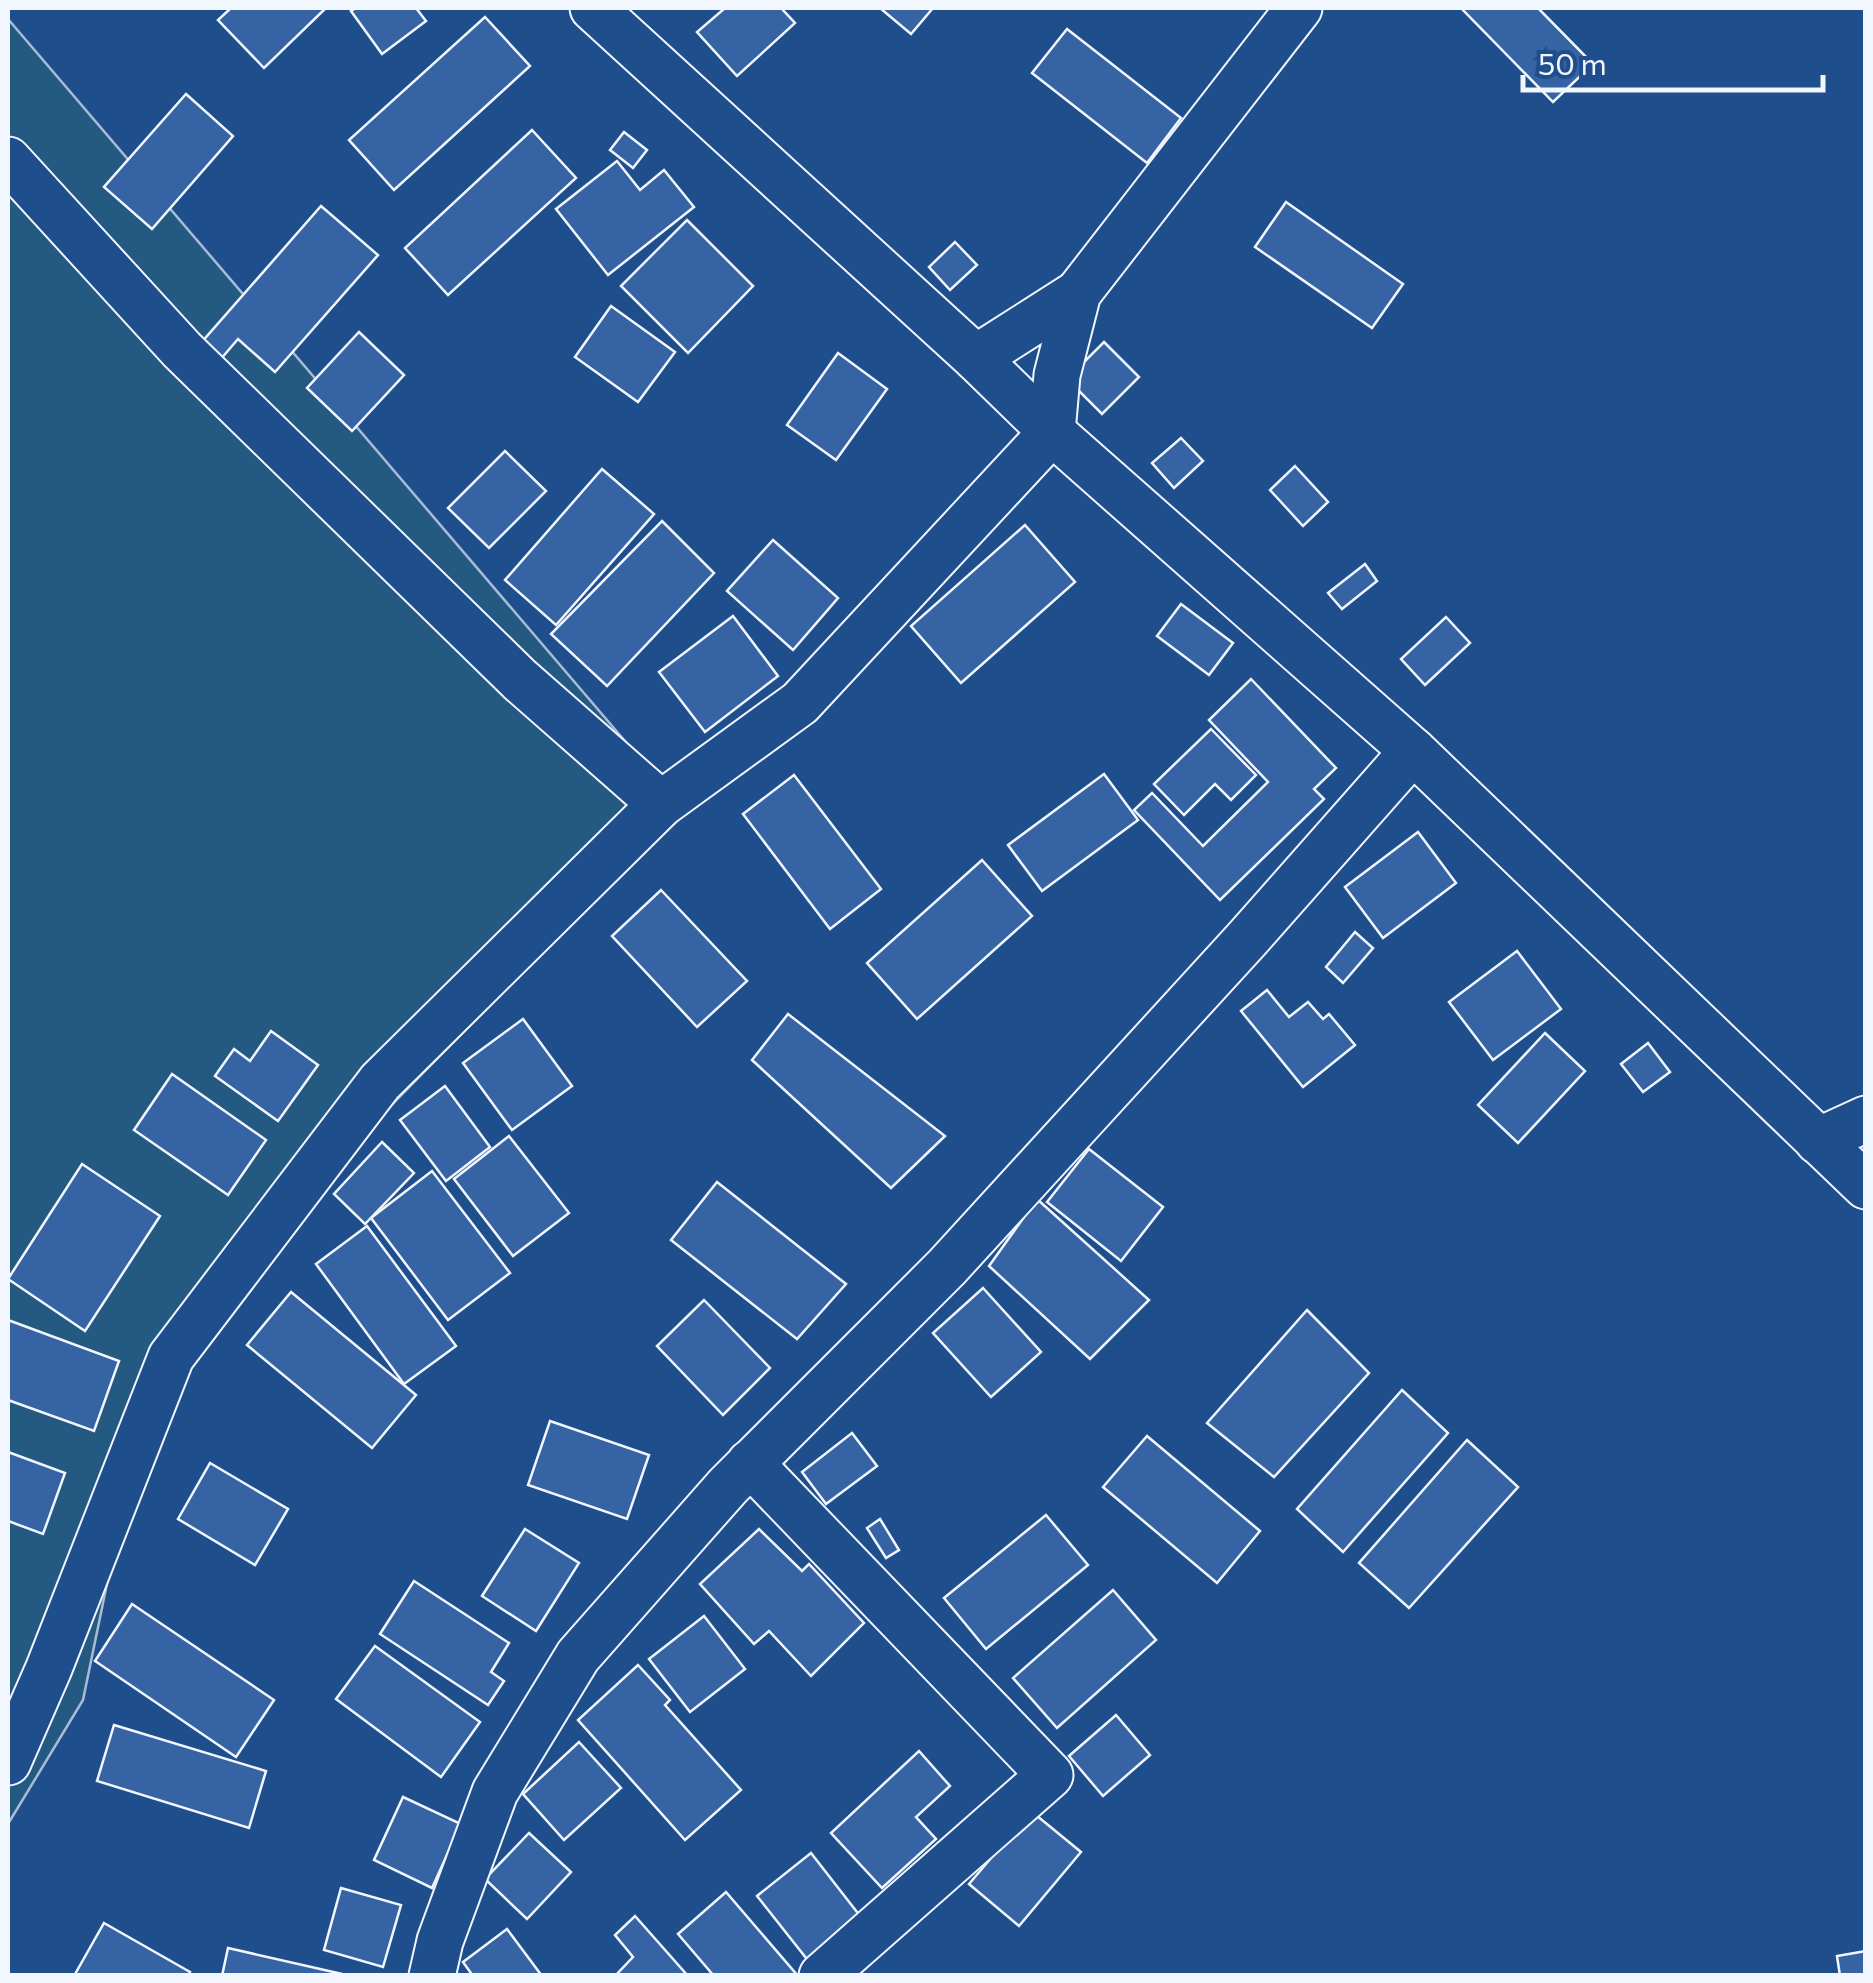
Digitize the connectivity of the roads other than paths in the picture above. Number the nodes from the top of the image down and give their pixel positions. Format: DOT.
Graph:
graph roads {
  1 [pos="593,8"];
  2 [pos="1299,8"];
  3 [pos="8,160"];
  4 [pos="1078,293"];
  5 [pos="976,358"];
  6 [pos="1052,432"];
  7 [pos="1412,751"];
  8 [pos="661,804"];
  9 [pos="1866,1119"];
  10 [pos="1818,1142"];
  11 [pos="1866,1186"];
  12 [pos="750,1463"];
  13 [pos="8,1762"];
  14 [pos="432,1976"];
  15 [pos="822,1976"];
  1 -- 5 [label="street"];
  2 -- 4 [label="street"];
  3 -- 8 [label="street"];
  4 -- 5 [label="street"];
  4 -- 6 [label="street"];
  5 -- 6 [label="street"];
  6 -- 7 [label="street"];
  6 -- 8 [label="street"];
  7 -- 10 [label="street"];
  7 -- 12 [label="street"];
  8 -- 13 [label="street"];
  9 -- 10 [label="street"];
  10 -- 11 [label="street"];
  12 -- 14 [label="street"];
  12 -- 15 [label="street"];
}
